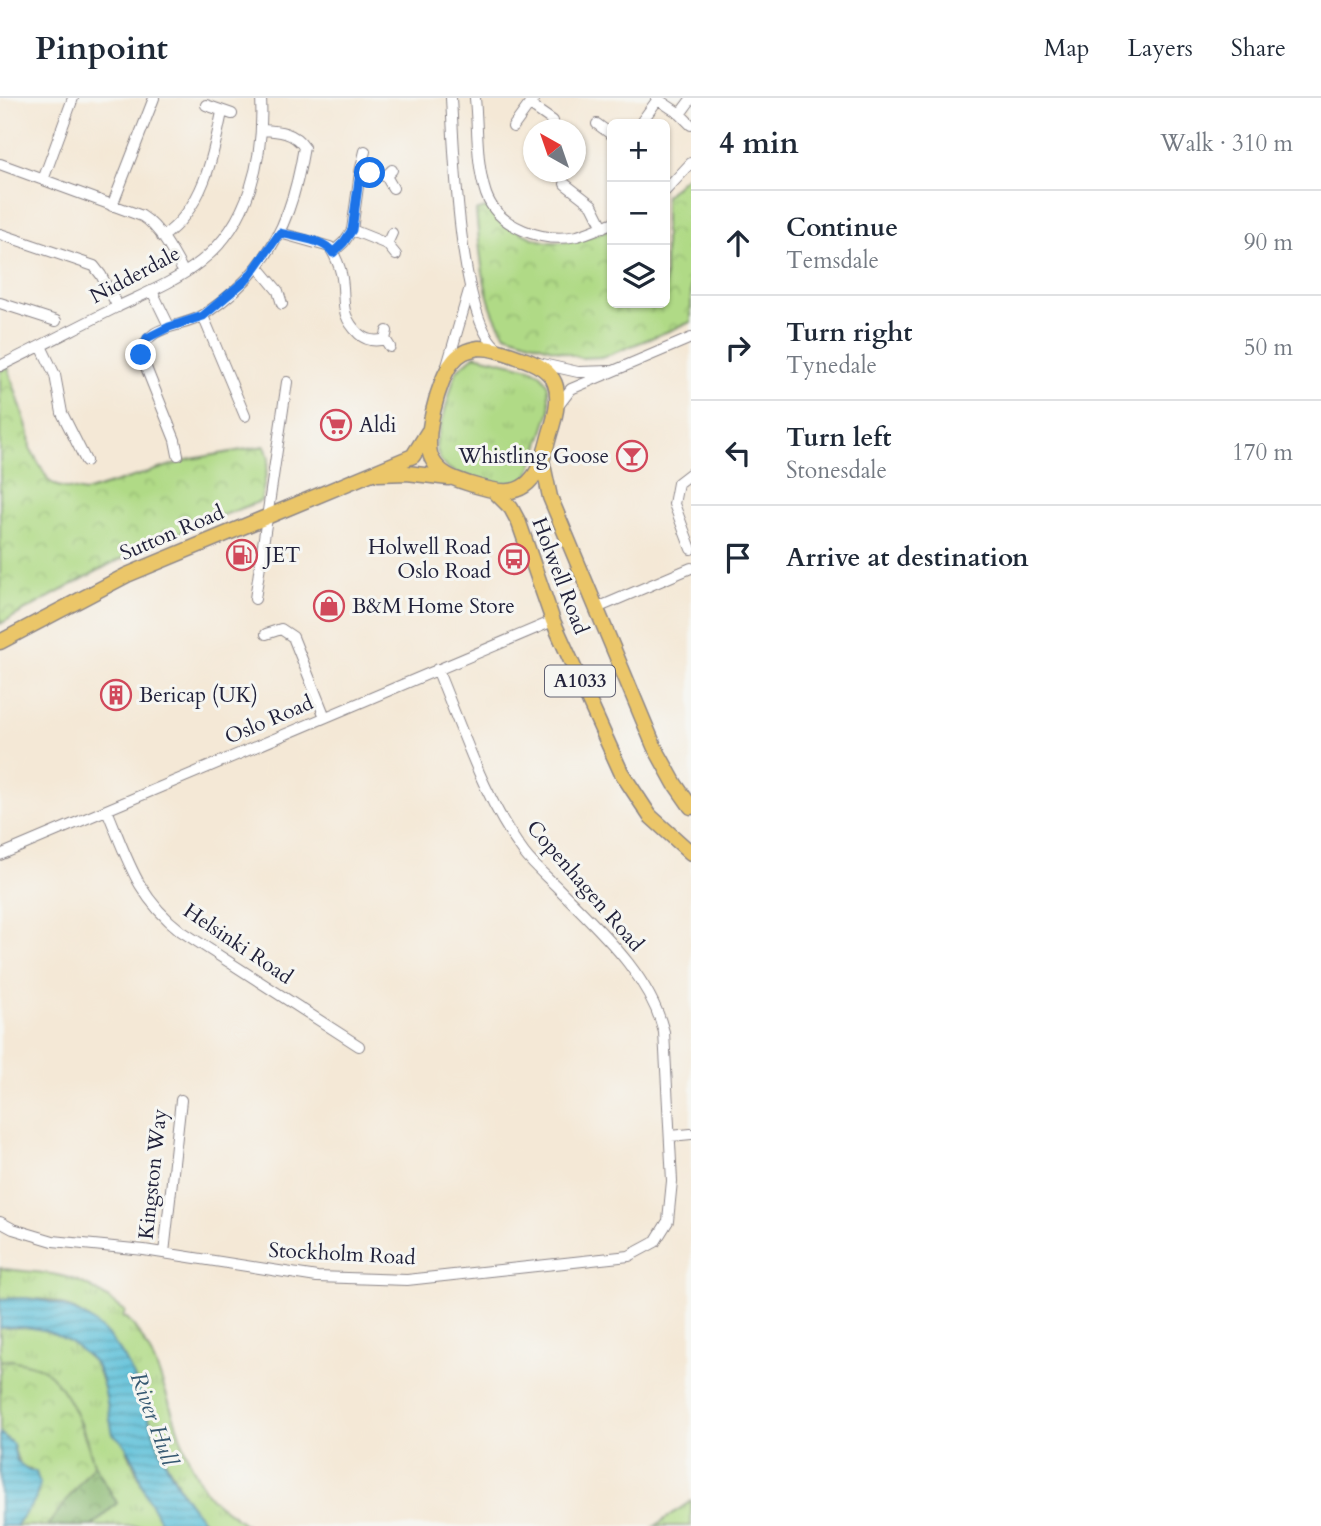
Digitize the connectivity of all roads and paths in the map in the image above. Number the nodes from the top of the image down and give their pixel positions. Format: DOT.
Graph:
graph roads {
  1 [pos="73,98"];
  2 [pos="154,98"];
  3 [pos="261,98"];
  4 [pos="452,98"];
  5 [pos="475,98"];
  6 [pos="657,99"];
  7 [pos="691,99"];
  8 [pos="532,101"];
  9 [pos="206,105"];
  10 [pos="680,114"];
  11 [pos="551,119"];
  12 [pos="643,119"];
  13 [pos="597,124"];
  14 [pos="691,125"];
  15 [pos="513,127"];
  16 [pos="262,130"];
  17 [pos="607,131"];
  18 [pos="365,152"];
  19 [pos="691,163"];
  20 [pos="0,164"];
  21 [pos="360,172"];
  22 [pos="43,180"];
  23 [pos="565,184"];
  24 [pos="670,186"];
  25 [pos="393,188"];
  26 [pos="113,206"];
  27 [pos="607,224"];
  28 [pos="607,225"];
  29 [pos="352,230"];
  30 [pos="280,233"];
  31 [pos="392,233"];
  32 [pos="0,234"];
  33 [pos="162,237"];
  34 [pos="387,244"];
  35 [pos="333,253"];
  36 [pos="396,255"];
  37 [pos="258,267"];
  38 [pos="184,273"];
  39 [pos="470,286"];
  40 [pos="152,291"];
  41 [pos="0,303"];
  42 [pos="282,304"];
  43 [pos="118,307"];
  44 [pos="203,316"];
  45 [pos="56,321"];
  46 [pos="169,327"];
  47 [pos="691,338"];
  48 [pos="387,339"];
  49 [pos="41,346"];
  50 [pos="502,352"];
  51 [pos="538,363"];
  52 [pos="0,366"];
  53 [pos="446,370"];
  54 [pos="617,371"];
  55 [pos="287,382"];
  56 [pos="558,406"];
  57 [pos="244,416"];
  58 [pos="428,432"];
  59 [pos="86,455"];
  60 [pos="178,455"];
  61 [pos="542,460"];
  62 [pos="691,473"];
  63 [pos="366,474"];
  64 [pos="449,478"];
  65 [pos="495,492"];
  66 [pos="266,516"];
  67 [pos="691,549"];
  68 [pos="691,568"];
  69 [pos="255,599"];
  70 [pos="597,608"];
  71 [pos="553,621"];
  72 [pos="266,634"];
  73 [pos="0,642"];
  74 [pos="437,669"];
  75 [pos="325,717"];
  76 [pos="691,807"];
  77 [pos="107,810"];
  78 [pos="691,853"];
  79 [pos="0,855"];
  80 [pos="359,1046"];
  81 [pos="181,1100"];
  82 [pos="691,1134"];
  83 [pos="671,1136"];
  84 [pos="0,1222"];
  85 [pos="164,1253"];
  1 -- 22 [label="street"];
  2 -- 26 [label="street"];
  3 -- 16 [label="street, Nidderdale"];
  4 -- 39 [label="street"];
  5 -- 28 [label="street"];
  6 -- 10 [label="street"];
  6 -- 12 [label="street"];
  7 -- 10 [label="street"];
  8 -- 11 [label="street"];
  8 -- 15 [label="street"];
  9 -- 33 [label="street"];
  10 -- 14 [label="street"];
  13 -- 17 [label="street"];
  16 -- 30 [label="street"];
  16 -- 38 [label="street, Nidderdale"];
  18 -- 21 [label="street"];
  19 -- 24 [label="street"];
  20 -- 22 [label="street"];
  21 -- 25 [label="street"];
  21 -- 29 [label="street"];
  22 -- 26 [label="street"];
  23 -- 27 [label="street"];
  26 -- 33 [label="street"];
  29 -- 34 [label="street"];
  29 -- 35 [label="street"];
  30 -- 35 [label="street"];
  30 -- 37 [label="street"];
  31 -- 34 [label="street"];
  32 -- 43 [label="street"];
  33 -- 38 [label="street"];
  34 -- 36 [label="street"];
  35 -- 48 [label="street"];
  37 -- 42 [label="street"];
  37 -- 44 [label="street"];
  38 -- 40 [label="street, Nidderdale"];
  39 -- 50 [label="street"];
  39 -- 53 [label="street"];
  40 -- 43 [label="street, Nidderdale"];
  40 -- 46 [label="street"];
  41 -- 45 [label="street"];
  43 -- 49 [label="street, Nidderdale"];
  44 -- 46 [label="street"];
  44 -- 57 [label="street"];
  46 -- 60 [label="street"];
  47 -- 54 [label="street"];
  49 -- 52 [label="street, Nidderdale"];
  49 -- 59 [label="street"];
  50 -- 51 [label="highway"];
  50 -- 53 [label="highway"];
  51 -- 54 [label="street"];
  51 -- 56 [label="highway"];
  53 -- 58 [label="highway"];
  54 -- 56 [label="street"];
  55 -- 66 [label="street"];
  56 -- 61 [label="highway"];
  58 -- 63 [label="highway, Sutton Road"];
  58 -- 64 [label="highway"];
  61 -- 65 [label="highway"];
  61 -- 70 [label="highway, Holwell Road / A1033"];
  62 -- 67 [label="street"];
  63 -- 64 [label="highway"];
  63 -- 66 [label="highway, Sutton Road"];
  64 -- 65 [label="highway"];
  65 -- 71 [label="highway, Holwell Road / A1033"];
  66 -- 69 [label="street"];
  66 -- 73 [label="highway, Sutton Road"];
  68 -- 70 [label="street"];
  70 -- 76 [label="highway, Holwell Road / A1033"];
  71 -- 74 [label="street, Oslo Road"];
  71 -- 78 [label="highway, Holwell Road / A1033"];
  72 -- 75 [label="street"];
  74 -- 75 [label="street, Oslo Road"];
  74 -- 83 [label="street, Copenhagen Road"];
  75 -- 77 [label="street, Oslo Road"];
  77 -- 79 [label="street, Oslo Road"];
  77 -- 80 [label="street, Helsinki Road"];
  81 -- 85 [label="street, Kingston Way"];
  82 -- 83 [label="street"];
  83 -- 85 [label="street, Stockholm Road"];
  84 -- 85 [label="street, Stockholm Road"];
}
